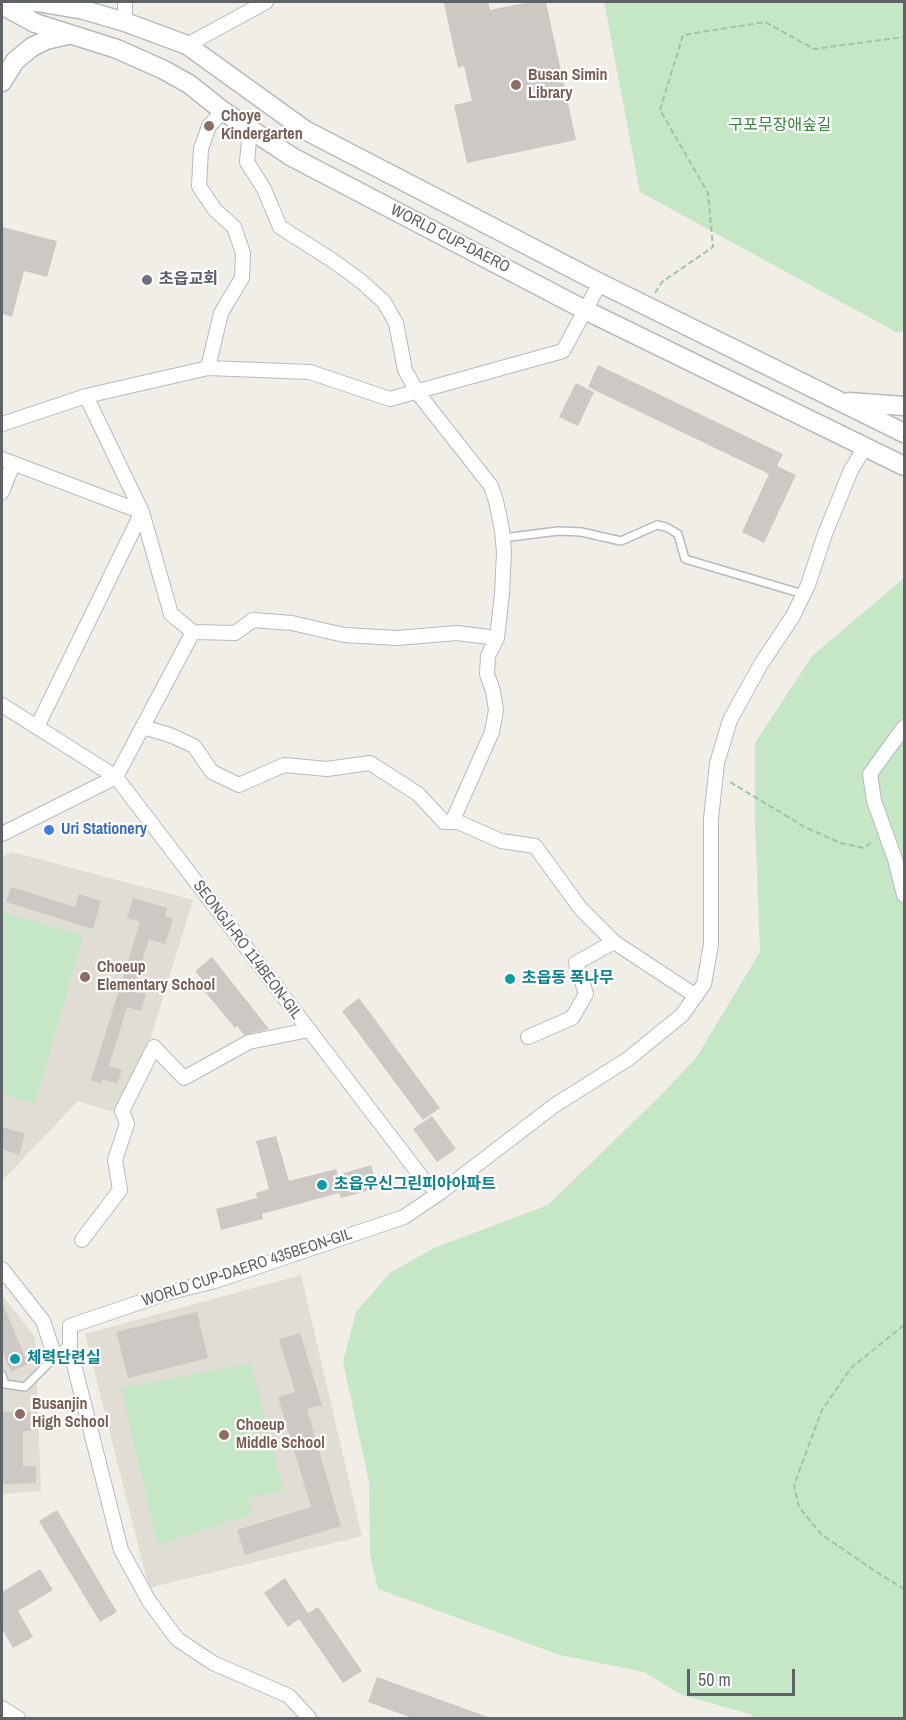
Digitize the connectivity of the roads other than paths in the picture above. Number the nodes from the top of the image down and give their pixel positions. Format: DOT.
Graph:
graph roads {
  1 [pos="89,2"];
  2 [pos="125,2"];
  3 [pos="266,2"];
  4 [pos="2,5"];
  5 [pos="122,21"];
  6 [pos="70,35"];
  7 [pos="187,45"];
  8 [pos="2,82"];
  9 [pos="223,111"];
  10 [pos="250,130"];
  11 [pos="600,283"];
  12 [pos="585,310"];
  13 [pos="208,368"];
  14 [pos="417,392"];
  15 [pos="86,396"];
  16 [pos="840,402"];
  17 [pos="904,406"];
  18 [pos="2,424"];
  19 [pos="904,433"];
  20 [pos="865,447"];
  21 [pos="7,461"];
  22 [pos="904,466"];
  23 [pos="2,492"];
  24 [pos="142,512"];
  25 [pos="503,538"];
  26 [pos="803,594"];
  27 [pos="193,632"];
  28 [pos="496,638"];
  29 [pos="2,705"];
  30 [pos="143,726"];
  31 [pos="37,727"];
  32 [pos="904,727"];
  33 [pos="116,777"];
  34 [pos="452,822"];
  35 [pos="2,834"];
  36 [pos="904,895"];
  37 [pos="614,942"];
  38 [pos="696,996"];
  39 [pos="309,1030"];
  40 [pos="528,1037"];
  41 [pos="441,1192"];
  42 [pos="82,1240"];
  43 [pos="2,1269"];
  44 [pos="70,1349"];
  45 [pos="55,1357"];
  46 [pos="2,1375"];
  47 [pos="2,1708"];
  48 [pos="18,1719"];
  49 [pos="309,1719"];
  1 -- 5 [label="main road"];
  2 -- 5 [label="street"];
  3 -- 7 [label="street"];
  4 -- 5 [label="main road, WORLD CUP-DAERO"];
  4 -- 6 [label="main road, WORLD CUP-DAERO"];
  5 -- 7 [label="main road, WORLD CUP-DAERO"];
  6 -- 8 [label="main road"];
  6 -- 9 [label="main road, WORLD CUP-DAERO"];
  7 -- 11 [label="main road, WORLD CUP-DAERO"];
  9 -- 10 [label="main road, WORLD CUP-DAERO"];
  9 -- 13 [label="street"];
  10 -- 12 [label="main road, WORLD CUP-DAERO"];
  10 -- 14 [label="street"];
  11 -- 12 [label="street"];
  11 -- 16 [label="main road, WORLD CUP-DAERO"];
  12 -- 14 [label="street"];
  12 -- 20 [label="main road, WORLD CUP-DAERO"];
  13 -- 14 [label="street"];
  13 -- 15 [label="street"];
  14 -- 25 [label="street"];
  15 -- 18 [label="street"];
  15 -- 24 [label="street"];
  16 -- 17 [label="main road"];
  16 -- 19 [label="main road, WORLD CUP-DAERO"];
  20 -- 22 [label="main road, WORLD CUP-DAERO"];
  20 -- 26 [label="street"];
  21 -- 23 [label="street"];
  21 -- 24 [label="street"];
  24 -- 27 [label="street"];
  24 -- 31 [label="street"];
  25 -- 26 [label="lane"];
  25 -- 28 [label="street"];
  26 -- 38 [label="street"];
  27 -- 28 [label="street"];
  27 -- 30 [label="street"];
  28 -- 34 [label="street"];
  29 -- 31 [label="street, SEONGJI-RO 114BEON-GIL"];
  30 -- 33 [label="street"];
  30 -- 34 [label="street"];
  31 -- 33 [label="street, SEONGJI-RO 114BEON-GIL"];
  32 -- 36 [label="street"];
  33 -- 35 [label="street"];
  33 -- 39 [label="street, SEONGJI-RO 114BEON-GIL"];
  34 -- 37 [label="street"];
  37 -- 38 [label="street"];
  37 -- 40 [label="street"];
  38 -- 41 [label="street"];
  39 -- 41 [label="street, SEONGJI-RO 114BEON-GIL"];
  39 -- 42 [label="street"];
  41 -- 44 [label="street, WORLD CUP-DAERO 435BEON-GIL"];
  43 -- 45 [label="street"];
  44 -- 45 [label="street"];
  44 -- 49 [label="street"];
  45 -- 46 [label="lane"];
  47 -- 48 [label="street"];
}
